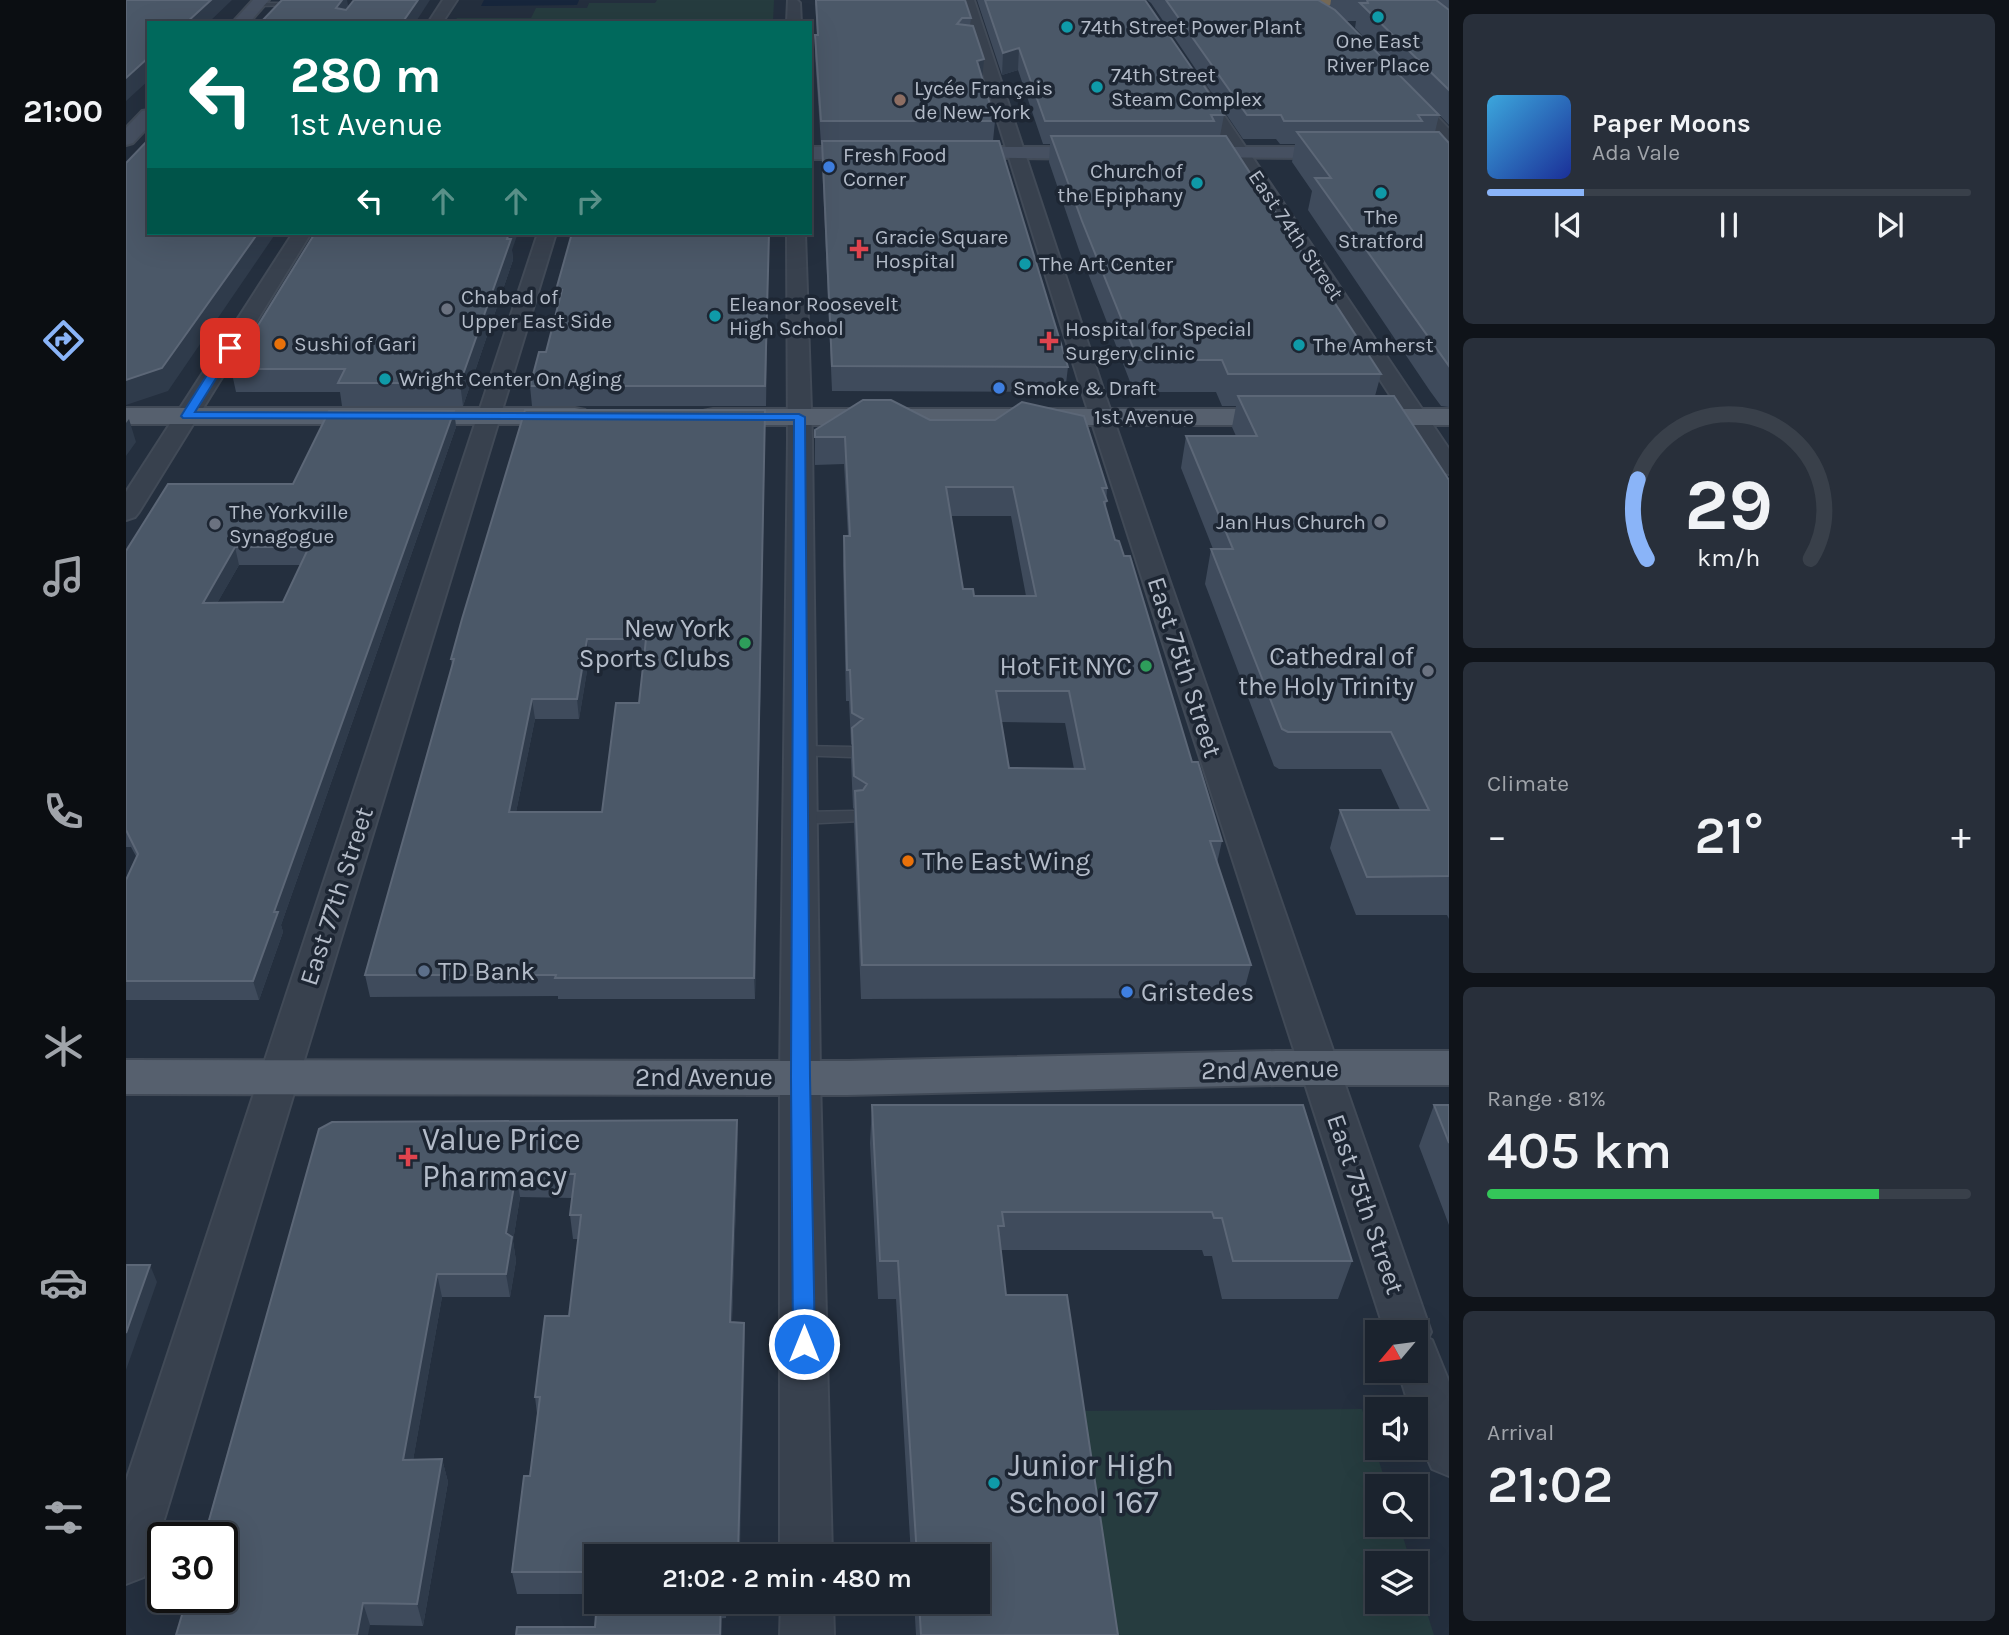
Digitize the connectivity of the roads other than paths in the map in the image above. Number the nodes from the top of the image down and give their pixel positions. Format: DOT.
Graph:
graph roads {
  1 [pos="450,0"];
  2 [pos="967,0"];
  3 [pos="1265,0"];
  4 [pos="259,3"];
  5 [pos="793,3"];
  6 [pos="310,5"];
  7 [pos="1332,8"];
  8 [pos="242,21"];
  9 [pos="436,21"];
  10 [pos="794,21"];
  11 [pos="1384,72"];
  12 [pos="1188,73"];
  13 [pos="147,119"];
  14 [pos="1449,140"];
  15 [pos="129,148"];
  16 [pos="812,153"];
  17 [pos="893,153"];
  18 [pos="932,153"];
  19 [pos="1018,153"];
  20 [pos="1123,153"];
  21 [pos="1165,153"];
  22 [pos="1241,153"];
  23 [pos="1449,153"];
  24 [pos="301,235"];
  25 [pos="546,235"];
  26 [pos="796,235"];
  27 [pos="126,416"];
  28 [pos="187,416"];
  29 [pos="488,416"];
  30 [pos="606,416"];
  31 [pos="689,417"];
  32 [pos="799,417"];
  33 [pos="1102,417"];
  34 [pos="1416,417"];
  35 [pos="1449,417"];
  36 [pos="1449,467"];
  37 [pos="126,512"];
  38 [pos="801,751"];
  39 [pos="851,752"];
  40 [pos="854,817"];
  41 [pos="801,818"];
  42 [pos="1320,1068"];
  43 [pos="1449,1068"];
  44 [pos="126,1077"];
  45 [pos="279,1077"];
  46 [pos="800,1077"];
  47 [pos="1404,1320"];
  48 [pos="1426,1383"];
  49 [pos="1449,1453"];
  50 [pos="806,1544"];
  51 [pos="126,1559"];
  52 [pos="807,1614"];
  53 [pos="807,1635"];
  1 -- 9 [label="street"];
  2 -- 19 [label="street, East 75th Street"];
  3 -- 7 [label="highway"];
  4 -- 6 [label="lane"];
  4 -- 8 [label="main road"];
  5 -- 10 [label="street"];
  11 -- 14 [label="street"];
  12 -- 22 [label="street, East 74th Street"];
  13 -- 15 [label="main road"];
  16 -- 17 [label="main road"];
  18 -- 19 [label="main road"];
  19 -- 20 [label="main road"];
  19 -- 33 [label="street, East 75th Street"];
  21 -- 22 [label="main road"];
  22 -- 23 [label="main road"];
  22 -- 34 [label="street, East 74th Street"];
  24 -- 28 [label="street"];
  25 -- 29 [label="street, East 77th Street"];
  26 -- 32 [label="street"];
  27 -- 28 [label="main road"];
  28 -- 29 [label="main road"];
  28 -- 37 [label="street"];
  29 -- 30 [label="main road"];
  29 -- 45 [label="street, East 77th Street"];
  31 -- 32 [label="main road, 1st Avenue"];
  32 -- 33 [label="main road, 1st Avenue"];
  32 -- 38 [label="street"];
  33 -- 34 [label="main road, 1st Avenue"];
  33 -- 42 [label="street, East 75th Street"];
  34 -- 35 [label="main road, 1st Avenue"];
  34 -- 36 [label="street, East 74th Street"];
  38 -- 39 [label="lane"];
  38 -- 41 [label="street"];
  40 -- 41 [label="lane"];
  41 -- 46 [label="street"];
  42 -- 43 [label="main road, 2nd Avenue"];
  42 -- 46 [label="main road, 2nd Avenue"];
  42 -- 47 [label="street, East 75th Street"];
  44 -- 45 [label="main road, 2nd Avenue"];
  45 -- 46 [label="main road, 2nd Avenue"];
  45 -- 51 [label="street, East 77th Street"];
  46 -- 50 [label="street"];
  48 -- 49 [label="street"];
  52 -- 53 [label="street"];
}
